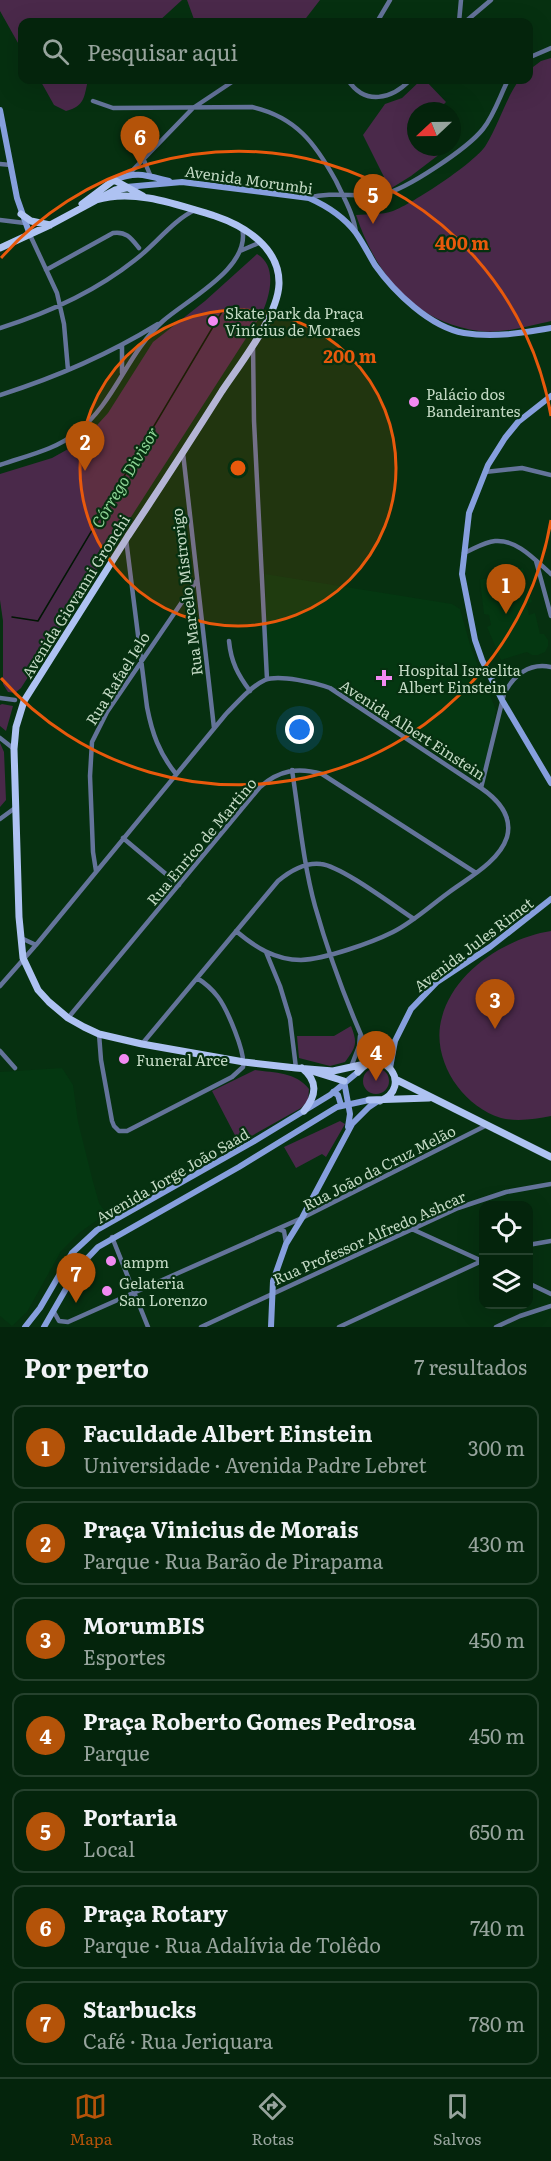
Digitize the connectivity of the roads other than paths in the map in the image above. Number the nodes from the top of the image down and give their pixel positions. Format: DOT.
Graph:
graph roads {
  1 [pos="390,0"];
  2 [pos="461,0"];
  3 [pos="491,0"];
  4 [pos="379,18"];
  5 [pos="459,18"];
  6 [pos="470,18"];
  7 [pos="551,48"];
  8 [pos="533,56"];
  9 [pos="229,84"];
  10 [pos="352,84"];
  11 [pos="406,84"];
  12 [pos="506,84"];
  13 [pos="93,101"];
  14 [pos="193,108"];
  15 [pos="0,111"];
  16 [pos="143,158"];
  17 [pos="0,164"];
  18 [pos="11,165"];
  19 [pos="129,174"];
  20 [pos="151,177"];
  21 [pos="114,180"];
  22 [pos="176,182"];
  23 [pos="142,184"];
  24 [pos="126,188"];
  25 [pos="344,196"];
  26 [pos="145,198"];
  27 [pos="309,198"];
  28 [pos="96,200"];
  29 [pos="78,209"];
  30 [pos="195,210"];
  31 [pos="21,214"];
  32 [pos="0,220"];
  33 [pos="24,223"];
  34 [pos="50,225"];
  35 [pos="241,226"];
  36 [pos="356,233"];
  37 [pos="30,235"];
  38 [pos="261,242"];
  39 [pos="0,248"];
  40 [pos="139,248"];
  41 [pos="240,251"];
  42 [pos="46,270"];
  43 [pos="60,305"];
  44 [pos="163,321"];
  45 [pos="0,328"];
  46 [pos="551,328"];
  47 [pos="252,344"];
  48 [pos="122,346"];
  49 [pos="68,370"];
  50 [pos="122,376"];
  51 [pos="0,395"];
  52 [pos="551,396"];
  53 [pos="183,453"];
  54 [pos="0,465"];
  55 [pos="485,472"];
  56 [pos="551,475"];
  57 [pos="126,539"];
  58 [pos="464,553"];
  59 [pos="536,561"];
  60 [pos="551,574"];
  61 [pos="197,580"];
  62 [pos="551,616"];
  63 [pos="229,641"];
  64 [pos="142,659"];
  65 [pos="551,668"];
  66 [pos="267,679"];
  67 [pos="250,691"];
  68 [pos="0,698"];
  69 [pos="15,700"];
  70 [pos="502,700"];
  71 [pos="214,728"];
  72 [pos="0,738"];
  73 [pos="14,749"];
  74 [pos="292,770"];
  75 [pos="176,774"];
  76 [pos="551,783"];
  77 [pos="481,788"];
  78 [pos="15,808"];
  79 [pos="0,819"];
  80 [pos="123,838"];
  81 [pos="307,865"];
  82 [pos="96,871"];
  83 [pos="476,873"];
  84 [pos="179,885"];
  85 [pos="551,899"];
  86 [pos="414,919"];
  87 [pos="236,931"];
  88 [pos="21,938"];
  89 [pos="36,945"];
  90 [pos="266,952"];
  91 [pos="331,954"];
  92 [pos="23,958"];
  93 [pos="197,978"];
  94 [pos="0,986"];
  95 [pos="68,1018"];
  96 [pos="99,1034"];
  97 [pos="360,1036"];
  98 [pos="395,1041"];
  99 [pos="142,1044"];
  100 [pos="0,1051"];
  101 [pos="244,1062"];
  102 [pos="371,1063"];
  103 [pos="351,1067"];
  104 [pos="15,1068"];
  105 [pos="298,1068"];
  106 [pos="390,1068"];
  107 [pos="358,1071"];
  108 [pos="395,1079"];
  109 [pos="344,1081"];
  110 [pos="333,1092"];
  111 [pos="435,1098"];
  112 [pos="369,1100"];
  113 [pos="379,1101"];
  114 [pos="344,1105"];
  115 [pos="304,1111"];
  116 [pos="489,1124"];
  117 [pos="344,1139"];
  118 [pos="251,1143"];
  119 [pos="256,1156"];
  120 [pos="551,1157"];
  121 [pos="551,1184"];
  122 [pos="302,1218"];
  123 [pos="278,1229"];
  124 [pos="414,1230"];
  125 [pos="112,1237"];
  126 [pos="551,1241"];
  127 [pos="286,1244"];
  128 [pos="533,1244"];
  129 [pos="479,1259"];
  130 [pos="479,1263"];
  131 [pos="533,1285"];
  132 [pos="135,1292"];
  133 [pos="272,1294"];
  134 [pos="551,1294"];
  135 [pos="551,1306"];
  136 [pos="54,1312"];
  137 [pos="68,1322"];
  138 [pos="25,1327"];
  139 [pos="44,1327"];
  140 [pos="58,1327"];
  141 [pos="148,1327"];
  142 [pos="201,1327"];
  143 [pos="271,1327"];
  144 [pos="339,1327"];
  145 [pos="496,1327"];
  1 -- 4 [label="street"];
  2 -- 5 [label="street"];
  3 -- 6 [label="street"];
  7 -- 8 [label="street"];
  9 -- 14 [label="street"];
  10 -- 11 [label="street"];
  12 -- 25 [label="street"];
  13 -- 14 [label="street"];
  14 -- 16 [label="street"];
  14 -- 25 [label="street"];
  15 -- 18 [label="main road"];
  16 -- 19 [label="street"];
  16 -- 20 [label="street"];
  17 -- 18 [label="street"];
  18 -- 31 [label="main road"];
  19 -- 20 [label="main road, Avenida Morumbi"];
  19 -- 21 [label="main road, Avenida Morumbi"];
  20 -- 22 [label="main road, Avenida Morumbi"];
  21 -- 24 [label="main road, Avenida Giovanni Gronchi"];
  21 -- 29 [label="main road, Avenida Morumbi"];
  22 -- 23 [label="main road, Avenida Morumbi"];
  22 -- 27 [label="main road, Avenida Morumbi"];
  23 -- 24 [label="main road, Avenida Morumbi"];
  23 -- 26 [label="main road"];
  24 -- 26 [label="main road, Avenida Giovanni Gronchi"];
  24 -- 28 [label="main road, Avenida Morumbi"];
  25 -- 27 [label="street"];
  25 -- 36 [label="street"];
  26 -- 28 [label="main road, Avenida Giovanni Gronchi"];
  26 -- 30 [label="main road, Avenida Giovanni Gronchi"];
  27 -- 36 [label="main road, Avenida Morumbi"];
  28 -- 29 [label="main road, Avenida Morumbi"];
  29 -- 34 [label="main road, Avenida Morumbi"];
  30 -- 35 [label="main road, Avenida Giovanni Gronchi"];
  30 -- 43 [label="street"];
  31 -- 33 [label="main road"];
  31 -- 34 [label="main road"];
  32 -- 33 [label="street"];
  33 -- 37 [label="main road"];
  34 -- 37 [label="main road, Avenida Morumbi"];
  35 -- 38 [label="main road, Avenida Giovanni Gronchi"];
  35 -- 41 [label="street"];
  36 -- 46 [label="main road, Avenida Morumbi"];
  37 -- 39 [label="main road, Avenida Morumbi"];
  37 -- 42 [label="street"];
  38 -- 41 [label="street"];
  38 -- 47 [label="main road, Avenida Giovanni Gronchi"];
  40 -- 42 [label="street"];
  41 -- 44 [label="street"];
  42 -- 43 [label="street"];
  43 -- 45 [label="street"];
  43 -- 49 [label="street"];
  44 -- 48 [label="street"];
  44 -- 50 [label="street"];
  47 -- 53 [label="main road, Avenida Giovanni Gronchi"];
  47 -- 66 [label="street"];
  48 -- 49 [label="street"];
  48 -- 50 [label="street"];
  49 -- 51 [label="street"];
  50 -- 54 [label="street"];
  52 -- 55 [label="main road"];
  53 -- 57 [label="main road, Avenida Giovanni Gronchi"];
  53 -- 61 [label="street, Rua Marcelo Mistrorigo"];
  55 -- 56 [label="street"];
  55 -- 58 [label="main road"];
  57 -- 64 [label="street"];
  57 -- 73 [label="main road, Avenida Giovanni Gronchi"];
  58 -- 59 [label="street"];
  58 -- 70 [label="main road"];
  59 -- 60 [label="street"];
  59 -- 62 [label="street"];
  61 -- 64 [label="street, Rua Rafael Ielo"];
  61 -- 71 [label="street, Rua Marcelo Mistrorigo"];
  63 -- 67 [label="street"];
  64 -- 75 [label="street"];
  64 -- 82 [label="street, Rua Rafael Ielo"];
  65 -- 70 [label="street"];
  66 -- 67 [label="street"];
  66 -- 77 [label="street, Avenida Albert Einstein"];
  67 -- 71 [label="street"];
  68 -- 69 [label="street"];
  70 -- 76 [label="main road"];
  70 -- 77 [label="street"];
  71 -- 75 [label="street"];
  72 -- 73 [label="street"];
  73 -- 78 [label="main road, Avenida Giovanni Gronchi"];
  74 -- 81 [label="street"];
  74 -- 83 [label="street"];
  74 -- 84 [label="street, Rua Enrico de Martino"];
  75 -- 80 [label="street"];
  77 -- 83 [label="street, Avenida Albert Einstein"];
  78 -- 79 [label="street"];
  78 -- 88 [label="main road, Avenida Giovanni Gronchi"];
  80 -- 82 [label="street"];
  80 -- 84 [label="street"];
  81 -- 86 [label="street"];
  81 -- 87 [label="street"];
  81 -- 91 [label="street"];
  82 -- 89 [label="street"];
  83 -- 86 [label="street, Avenida Albert Einstein"];
  84 -- 95 [label="street, Rua Enrico de Martino"];
  85 -- 98 [label="main road, Avenida Jules Rimet"];
  86 -- 91 [label="street, Avenida Albert Einstein"];
  87 -- 90 [label="street"];
  87 -- 93 [label="street"];
  88 -- 89 [label="street"];
  88 -- 92 [label="main road, Avenida Giovanni Gronchi"];
  89 -- 92 [label="street"];
  90 -- 91 [label="street, Avenida Albert Einstein"];
  90 -- 105 [label="street"];
  91 -- 97 [label="street"];
  92 -- 94 [label="street"];
  92 -- 95 [label="main road, Avenida Giovanni Gronchi"];
  93 -- 99 [label="street"];
  93 -- 101 [label="street"];
  95 -- 96 [label="main road, Avenida Giovanni Gronchi"];
  96 -- 99 [label="main road, Avenida Giovanni Gronchi"];
  96 -- 101 [label="street"];
  97 -- 102 [label="street"];
  97 -- 103 [label="street"];
  98 -- 102 [label="main road, Avenida Jules Rimet"];
  98 -- 106 [label="main road, Avenida Jules Rimet"];
  99 -- 101 [label="main road, Avenida Giovanni Gronchi"];
  100 -- 104 [label="street"];
  101 -- 105 [label="main road, Avenida Giovanni Gronchi"];
  102 -- 103 [label="main road, Avenida Giovanni Gronchi"];
  102 -- 106 [label="main road"];
  102 -- 107 [label="main road"];
  103 -- 105 [label="main road, Avenida Giovanni Gronchi"];
  105 -- 109 [label="main road, Avenida Giovanni Gronchi"];
  105 -- 115 [label="main road"];
  106 -- 108 [label="main road"];
  107 -- 109 [label="main road, Avenida Jorge João Saad"];
  108 -- 111 [label="main road"];
  108 -- 113 [label="main road"];
  109 -- 110 [label="main road, Avenida Jorge João Saad"];
  109 -- 114 [label="main road"];
  110 -- 114 [label="main road"];
  110 -- 115 [label="main road, Avenida Jorge João Saad"];
  111 -- 113 [label="main road"];
  111 -- 116 [label="main road"];
  112 -- 113 [label="main road"];
  112 -- 114 [label="main road, Avenida Jorge João Saad"];
  113 -- 117 [label="main road"];
  114 -- 117 [label="main road"];
  114 -- 119 [label="main road, Avenida Jorge João Saad"];
  115 -- 118 [label="main road, Avenida Jorge João Saad"];
  116 -- 120 [label="main road"];
  116 -- 122 [label="street, Rua João da Cruz Melão"];
  117 -- 122 [label="main road"];
  118 -- 119 [label="main road"];
  118 -- 138 [label="main road, Avenida Jorge João Saad"];
  119 -- 125 [label="main road, Avenida Jorge João Saad"];
  121 -- 124 [label="street, Rua Professor Alfredo Ashcar"];
  122 -- 123 [label="street, Rua João da Cruz Melão"];
  122 -- 127 [label="main road"];
  123 -- 127 [label="street"];
  123 -- 132 [label="street, Rua João da Cruz Melão"];
  124 -- 129 [label="street"];
  124 -- 133 [label="street, Rua Professor Alfredo Ashcar"];
  125 -- 132 [label="street"];
  125 -- 136 [label="main road, Avenida Jorge João Saad"];
  126 -- 128 [label="street"];
  127 -- 133 [label="main road"];
  130 -- 144 [label="street"];
  131 -- 134 [label="street"];
  132 -- 137 [label="street, Rua João da Cruz Melão"];
  132 -- 141 [label="street"];
  133 -- 142 [label="street, Rua Professor Alfredo Ashcar"];
  133 -- 143 [label="main road"];
  135 -- 145 [label="street"];
  136 -- 137 [label="street"];
  136 -- 139 [label="main road, Avenida Jorge João Saad"];
  137 -- 140 [label="street, Rua João da Cruz Melão"];
}
